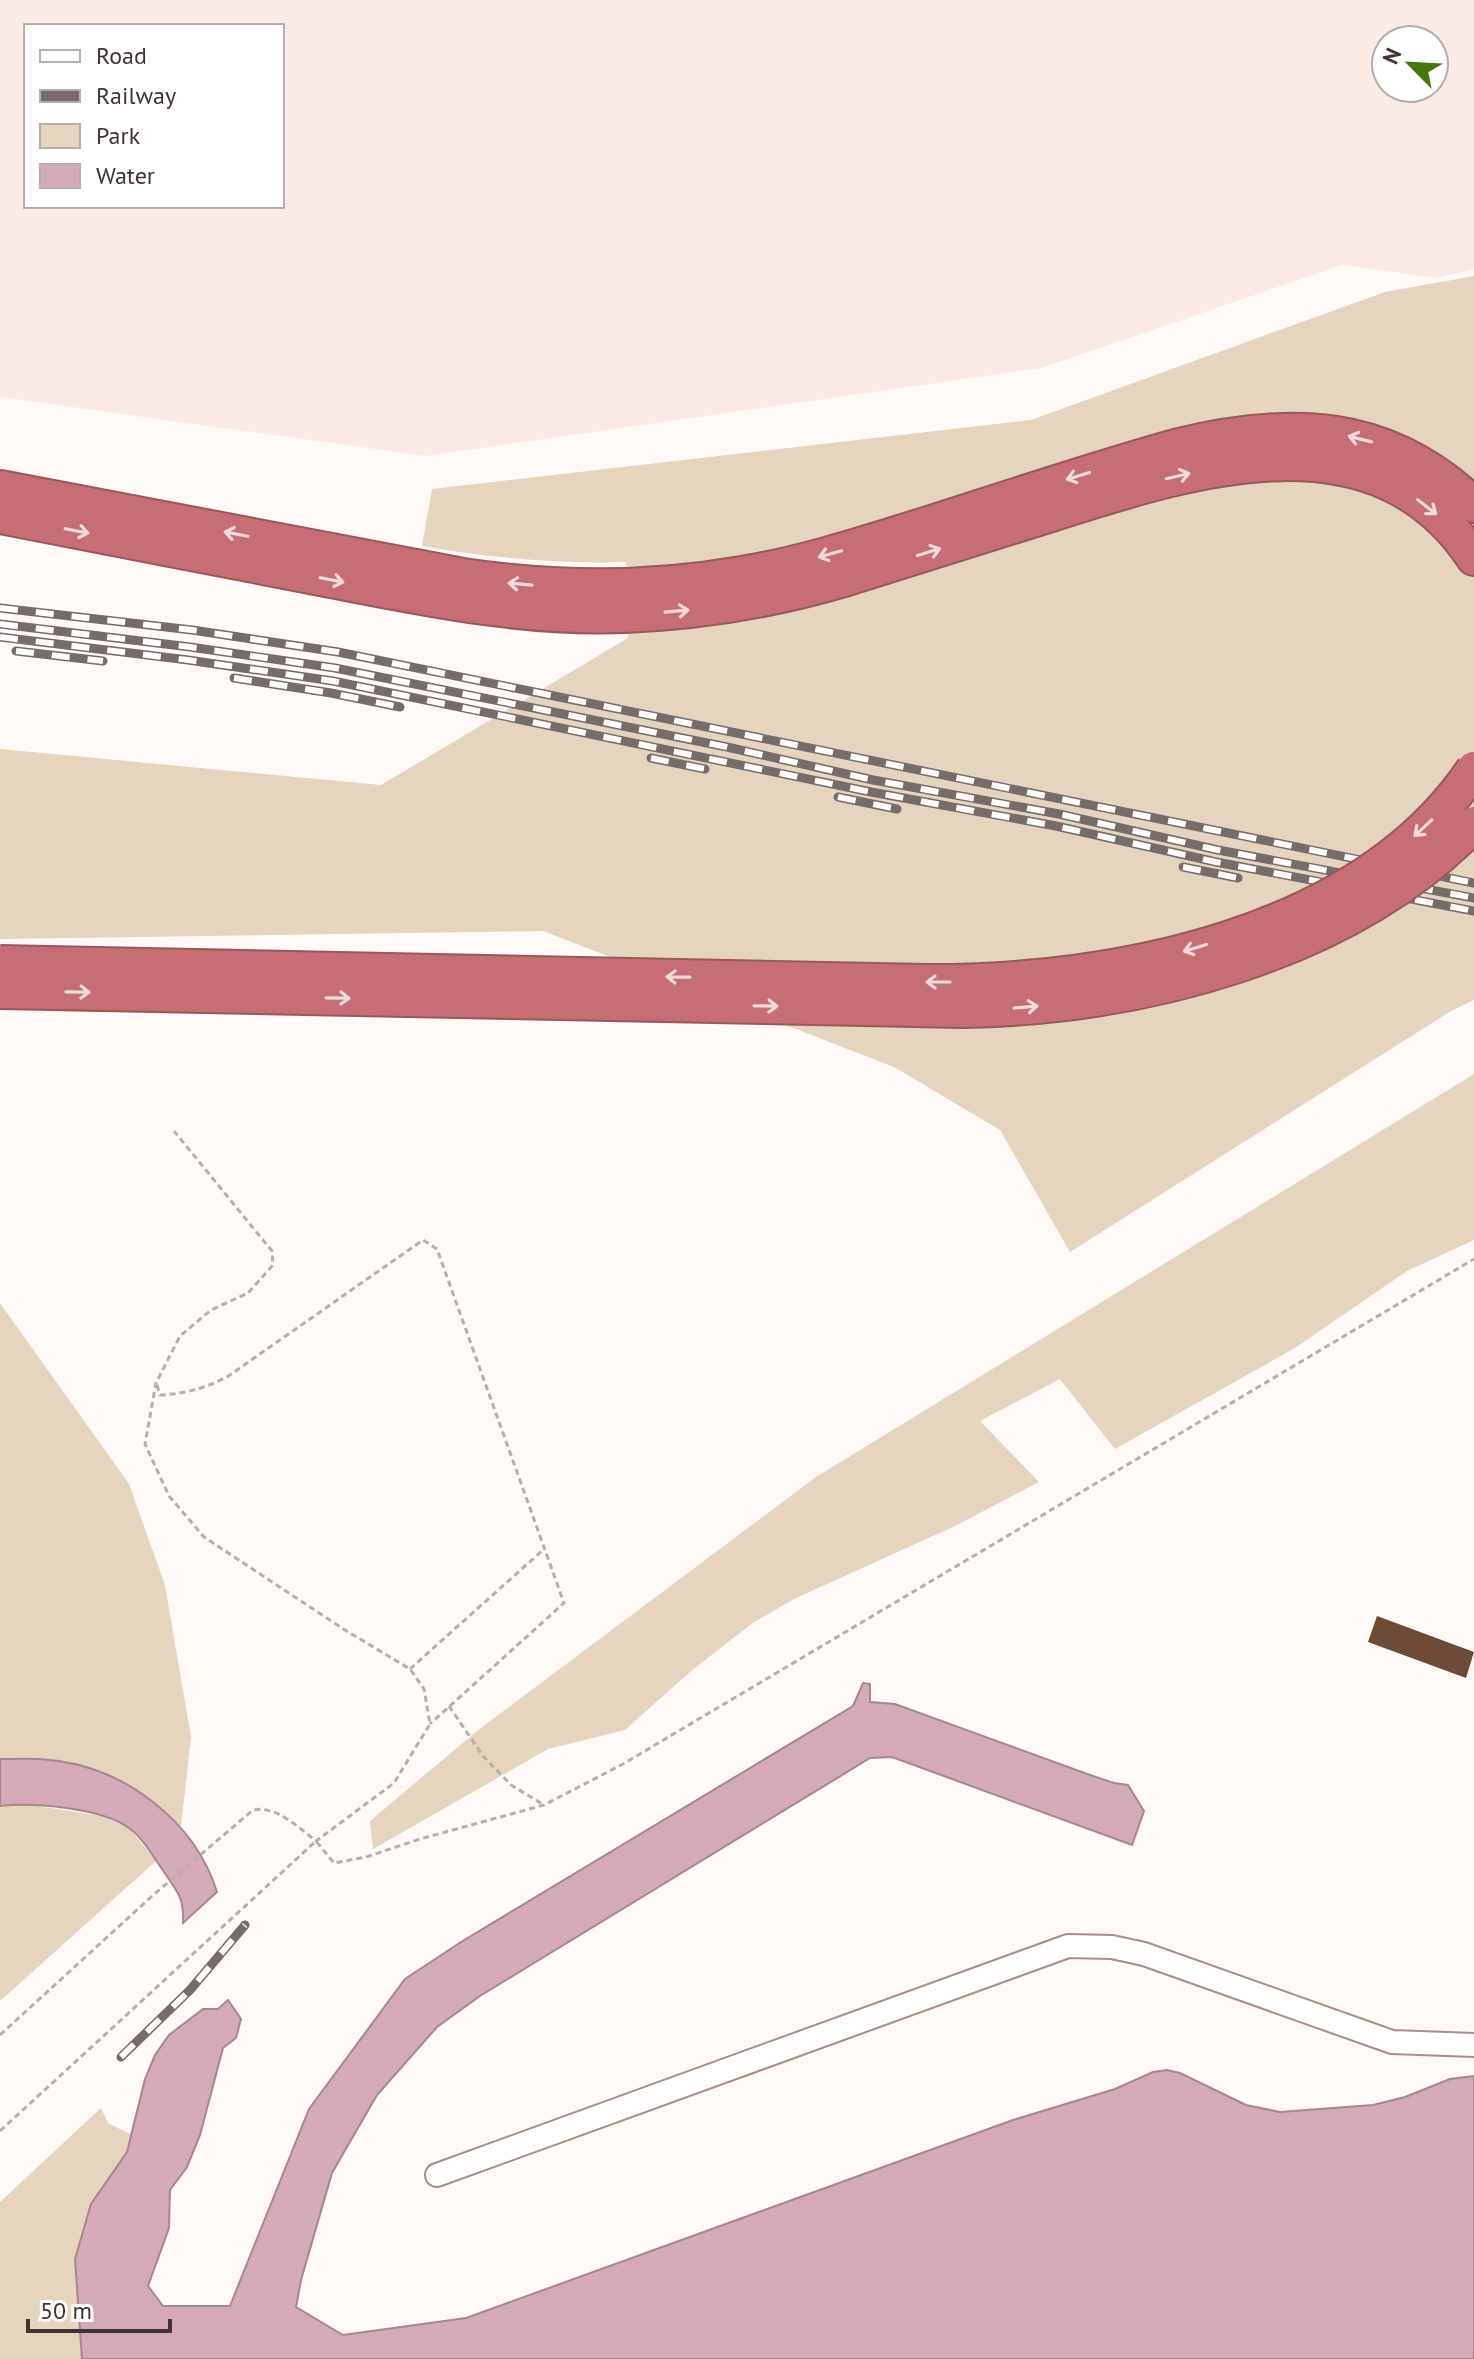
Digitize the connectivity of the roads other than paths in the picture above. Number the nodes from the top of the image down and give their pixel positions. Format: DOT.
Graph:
graph roads {
  1 [pos="0,488"];
  2 [pos="1474,505"];
  3 [pos="0,516"];
  4 [pos="1474,558"];
  5 [pos="598,601"];
  6 [pos="1474,769"];
  7 [pos="1474,824"];
  8 [pos="0,963"];
  9 [pos="0,991"];
  10 [pos="1474,2045"];
  11 [pos="437,2175"];
  5 -- 1 [label="highway, one-way"];
  2 -- 5 [label="highway, one-way"];
  3 -- 5 [label="highway, one-way"];
  5 -- 4 [label="highway, one-way"];
  6 -- 8 [label="highway, one-way, bridge"];
  9 -- 7 [label="highway, one-way, bridge"];
  10 -- 11 [label="lane"];
}
